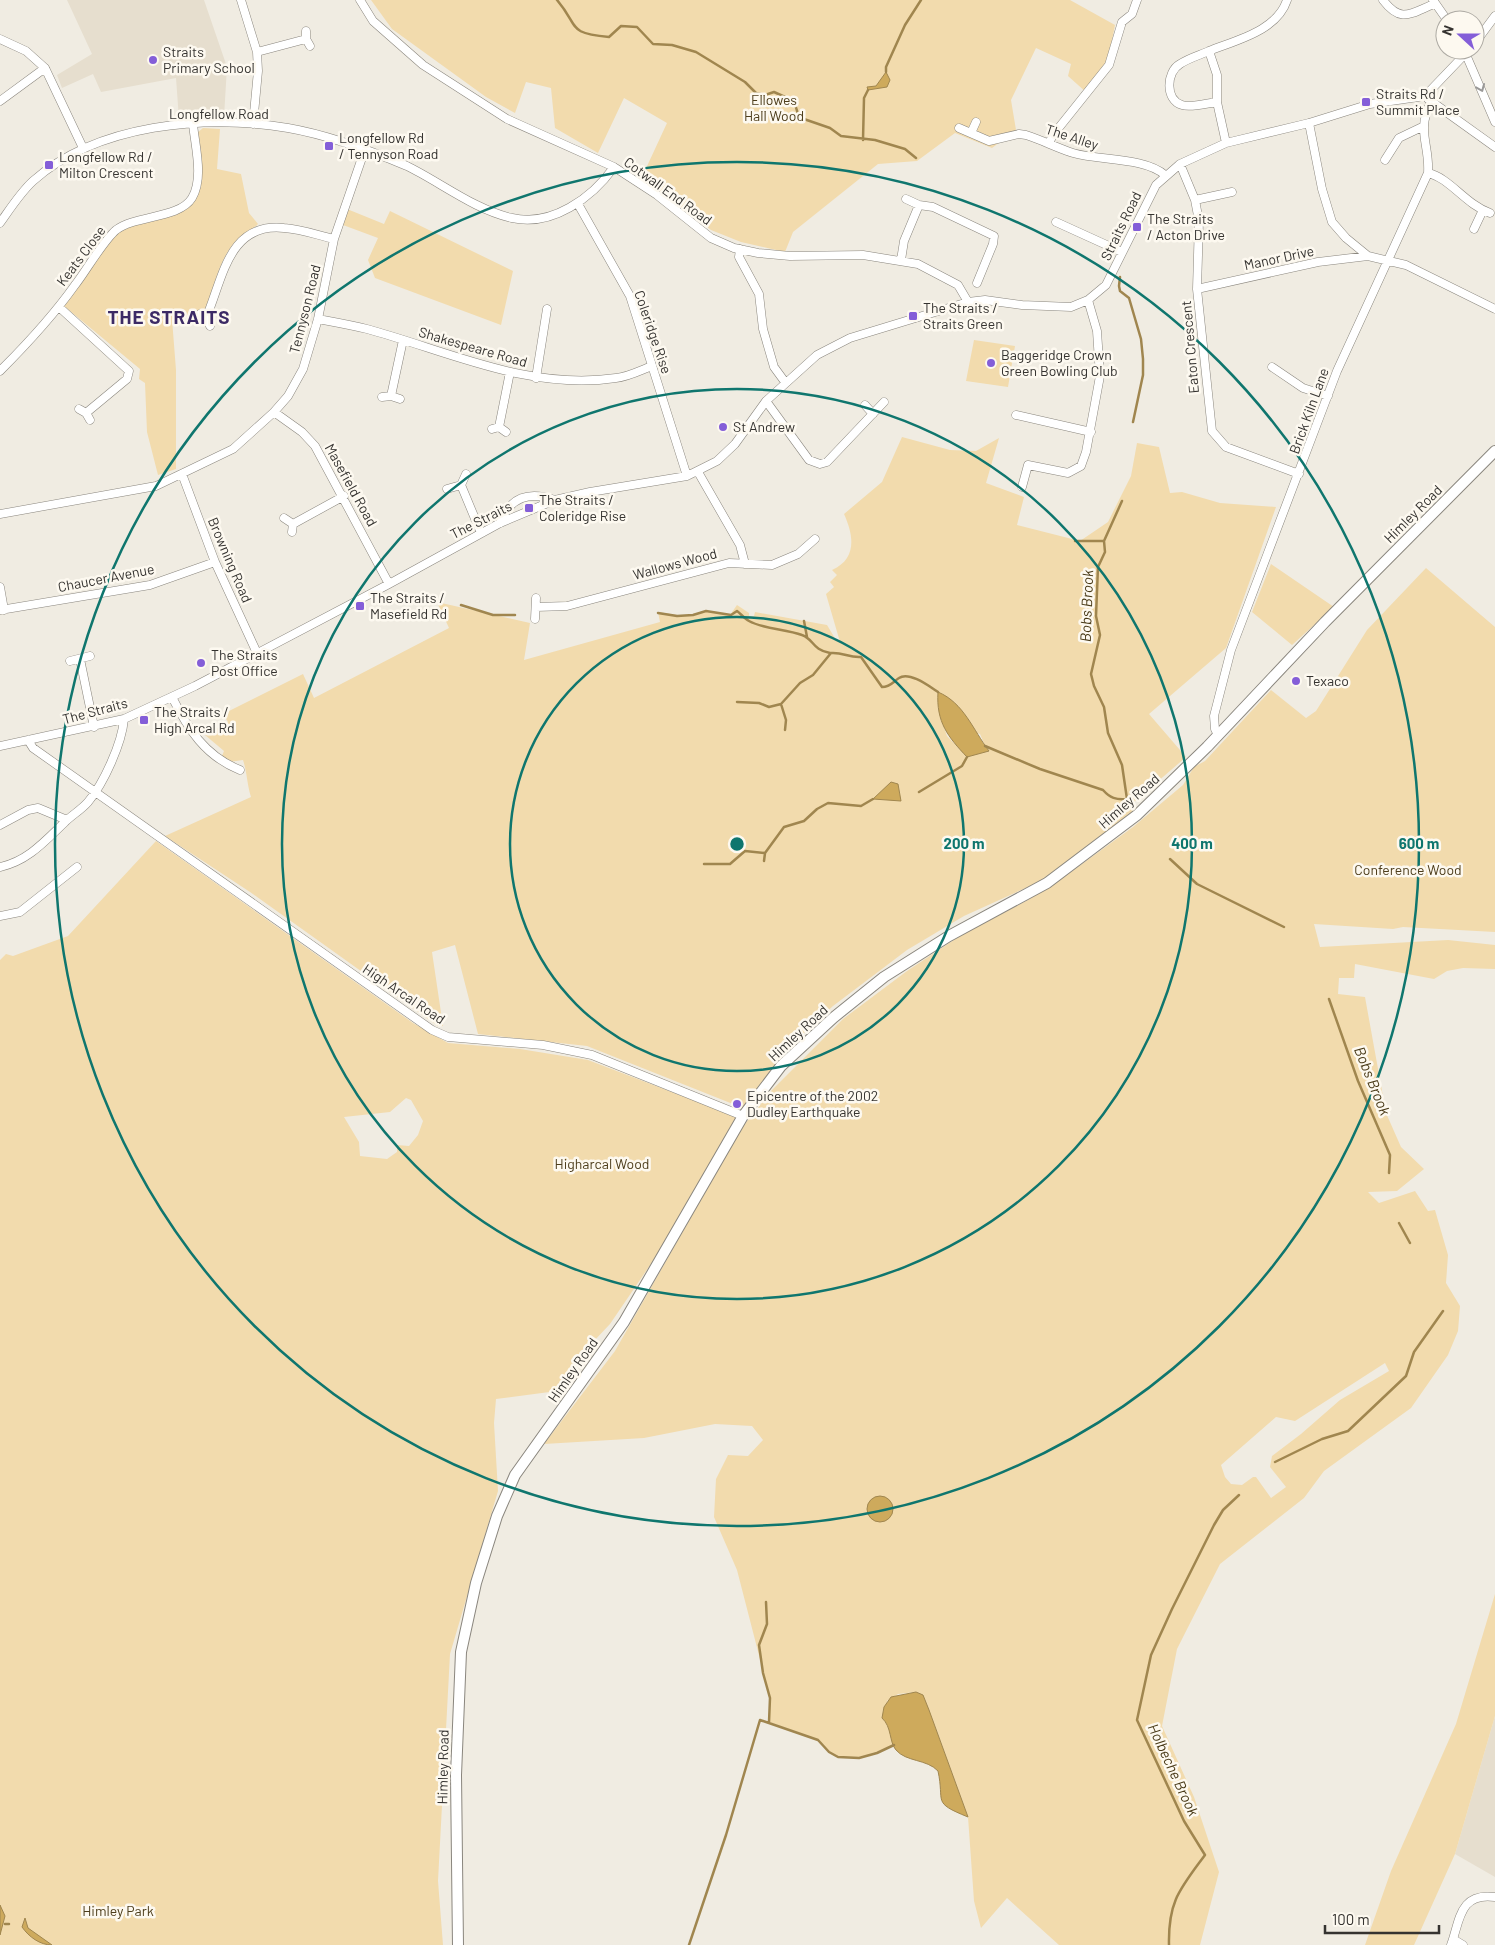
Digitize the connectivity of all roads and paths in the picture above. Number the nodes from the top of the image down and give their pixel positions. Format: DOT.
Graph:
graph roads {
  1 [pos="241,0"];
  2 [pos="360,0"];
  3 [pos="1137,0"];
  4 [pos="1287,0"];
  5 [pos="1383,0"];
  6 [pos="1434,2"];
  7 [pos="1495,16"];
  8 [pos="1492,27"];
  9 [pos="0,39"];
  10 [pos="307,39"];
  11 [pos="1209,51"];
  12 [pos="257,52"];
  13 [pos="1460,60"];
  14 [pos="1471,60"];
  15 [pos="45,68"];
  16 [pos="1428,99"];
  17 [pos="0,101"];
  18 [pos="1217,102"];
  19 [pos="976,122"];
  20 [pos="1495,122"];
  21 [pos="1309,123"];
  22 [pos="193,124"];
  23 [pos="253,124"];
  24 [pos="1422,127"];
  25 [pos="959,128"];
  26 [pos="971,133"];
  27 [pos="1049,143"];
  28 [pos="1226,143"];
  29 [pos="1495,147"];
  30 [pos="83,148"];
  31 [pos="365,149"];
  32 [pos="1385,160"];
  33 [pos="1180,164"];
  34 [pos="614,167"];
  35 [pos="1428,173"];
  36 [pos="1165,175"];
  37 [pos="1232,192"];
  38 [pos="906,199"];
  39 [pos="1195,200"];
  40 [pos="578,204"];
  41 [pos="919,205"];
  42 [pos="1056,222"];
  43 [pos="0,223"];
  44 [pos="1474,229"];
  45 [pos="334,239"];
  46 [pos="740,250"];
  47 [pos="1122,252"];
  48 [pos="1368,256"];
  49 [pos="902,260"];
  50 [pos="1388,260"];
  51 [pos="976,283"];
  52 [pos="1197,289"];
  53 [pos="1088,300"];
  54 [pos="968,302"];
  55 [pos="954,304"];
  56 [pos="58,307"];
  57 [pos="547,308"];
  58 [pos="1495,309"];
  59 [pos="318,319"];
  60 [pos="210,326"];
  61 [pos="403,340"];
  62 [pos="652,366"];
  63 [pos="1272,367"];
  64 [pos="0,371"];
  65 [pos="510,372"];
  66 [pos="536,378"];
  67 [pos="785,382"];
  68 [pos="391,396"];
  69 [pos="1328,396"];
  70 [pos="382,397"];
  71 [pos="400,399"];
  72 [pos="766,401"];
  73 [pos="884,402"];
  74 [pos="865,405"];
  75 [pos="274,412"];
  76 [pos="85,414"];
  77 [pos="873,414"];
  78 [pos="1016,415"];
  79 [pos="506,432"];
  80 [pos="1091,432"];
  81 [pos="1495,451"];
  82 [pos="698,472"];
  83 [pos="182,474"];
  84 [pos="466,474"];
  85 [pos="1299,474"];
  86 [pos="688,476"];
  87 [pos="461,485"];
  88 [pos="1022,487"];
  89 [pos="447,489"];
  90 [pos="344,496"];
  91 [pos="555,500"];
  92 [pos="0,514"];
  93 [pos="284,518"];
  94 [pos="500,522"];
  95 [pos="481,533"];
  96 [pos="816,539"];
  97 [pos="215,562"];
  98 [pos="745,564"];
  99 [pos="389,584"];
  100 [pos="0,587"];
  101 [pos="536,598"];
  102 [pos="536,607"];
  103 [pos="2,610"];
  104 [pos="535,619"];
  105 [pos="257,653"];
  106 [pos="90,656"];
  107 [pos="80,659"];
  108 [pos="70,661"];
  109 [pos="172,697"];
  110 [pos="124,719"];
  111 [pos="94,727"];
  112 [pos="1218,735"];
  113 [pos="28,740"];
  114 [pos="0,746"];
  115 [pos="240,770"];
  116 [pos="95,792"];
  117 [pos="67,820"];
  118 [pos="0,825"];
  119 [pos="0,867"];
  120 [pos="77,880"];
  121 [pos="0,916"];
  122 [pos="744,1116"];
  123 [pos="1495,1897"];
  124 [pos="1452,1942"];
  125 [pos="458,1945"];
  126 [pos="1463,1945"];
  1 -- 12 [label="street"];
  2 -- 34 [label="street, Cotwall End Road"];
  3 -- 27 [label="street"];
  4 -- 11 [label="street"];
  5 -- 6 [label="street"];
  7 -- 8 [label="street"];
  9 -- 15 [label="street"];
  10 -- 12 [label="street"];
  11 -- 18 [label="street"];
  11 -- 18 [label="street"];
  12 -- 23 [label="street"];
  13 -- 16 [label="street"];
  14 -- 20 [label="street, one-way"];
  15 -- 17 [label="street"];
  15 -- 30 [label="street"];
  16 -- 21 [label="street, Straits Road"];
  16 -- 24 [label="street"];
  16 -- 29 [label="street"];
  18 -- 28 [label="street"];
  19 -- 26 [label="street"];
  21 -- 28 [label="street, Straits Road"];
  21 -- 48 [label="street"];
  22 -- 23 [label="street, Longfellow Road"];
  22 -- 30 [label="street, Longfellow Road"];
  22 -- 56 [label="street, Keats Close"];
  23 -- 31 [label="street, Longfellow Road"];
  24 -- 32 [label="street"];
  24 -- 35 [label="street, Brick Kiln Lane"];
  25 -- 26 [label="street, The Alley"];
  26 -- 27 [label="street, The Alley"];
  27 -- 36 [label="street, The Alley"];
  28 -- 33 [label="street, Straits Road"];
  30 -- 43 [label="street, Longfellow Road"];
  31 -- 40 [label="street, Longfellow Road"];
  31 -- 45 [label="street, Tennyson Road"];
  33 -- 36 [label="street, Straits Road"];
  33 -- 39 [label="street, Eaton Crescent"];
  34 -- 40 [label="street, Longfellow Road"];
  34 -- 46 [label="street, Cotwall End Road"];
  35 -- 44 [label="street"];
  35 -- 50 [label="street, Brick Kiln Lane"];
  36 -- 47 [label="street, Straits Road"];
  37 -- 39 [label="street"];
  38 -- 41 [label="street"];
  39 -- 52 [label="street, Eaton Crescent"];
  40 -- 62 [label="street, Coleridge Rise"];
  41 -- 49 [label="street"];
  41 -- 51 [label="street"];
  42 -- 47 [label="street"];
  45 -- 59 [label="street, Tennyson Road"];
  45 -- 60 [label="street"];
  46 -- 49 [label="street, Cotwall End Road"];
  46 -- 67 [label="street"];
  47 -- 53 [label="street, Straits Road"];
  48 -- 50 [label="street"];
  48 -- 52 [label="street, Manor Drive"];
  49 -- 54 [label="street, Cotwall End Road"];
  50 -- 58 [label="street"];
  50 -- 69 [label="street, Brick Kiln Lane"];
  52 -- 85 [label="street, Eaton Crescent"];
  53 -- 54 [label="street, Straits Road"];
  53 -- 80 [label="street"];
  54 -- 55 [label="street, Straits Road"];
  55 -- 67 [label="street, The Straits"];
  56 -- 64 [label="street, Keats Close"];
  56 -- 76 [label="street"];
  57 -- 66 [label="street"];
  59 -- 61 [label="street, Shakespeare Road"];
  59 -- 75 [label="street, Tennyson Road"];
  61 -- 65 [label="street, Shakespeare Road"];
  61 -- 68 [label="street"];
  62 -- 66 [label="street, Shakespeare Road"];
  62 -- 86 [label="street, Coleridge Rise"];
  63 -- 69 [label="street"];
  65 -- 66 [label="street, Shakespeare Road"];
  65 -- 79 [label="street"];
  67 -- 72 [label="street, The Straits"];
  68 -- 70 [label="street"];
  68 -- 71 [label="street"];
  69 -- 85 [label="street, Brick Kiln Lane"];
  72 -- 77 [label="street"];
  72 -- 82 [label="street, The Straits"];
  73 -- 77 [label="street"];
  74 -- 77 [label="street"];
  75 -- 83 [label="street, Tennyson Road"];
  75 -- 90 [label="street, Masefield Road"];
  78 -- 80 [label="street"];
  80 -- 88 [label="street"];
  81 -- 112 [label="main road, Himley Road"];
  82 -- 86 [label="street, The Straits"];
  82 -- 98 [label="street"];
  83 -- 92 [label="street, Tennyson Road"];
  83 -- 97 [label="street, Browning Road"];
  84 -- 87 [label="street"];
  85 -- 112 [label="street, Brick Kiln Lane"];
  86 -- 91 [label="street, The Straits"];
  87 -- 89 [label="street"];
  87 -- 95 [label="street"];
  90 -- 93 [label="street"];
  90 -- 99 [label="street, Masefield Road"];
  91 -- 94 [label="street, The Straits"];
  91 -- 94 [label="street"];
  94 -- 95 [label="street, The Straits"];
  95 -- 99 [label="street, The Straits"];
  96 -- 98 [label="street, Wallows Wood"];
  97 -- 103 [label="street, Chaucer Avenue"];
  97 -- 105 [label="street, Browning Road"];
  98 -- 102 [label="street, Wallows Wood"];
  99 -- 105 [label="street, The Straits"];
  100 -- 103 [label="street"];
  101 -- 102 [label="street"];
  102 -- 104 [label="street"];
  105 -- 109 [label="street, The Straits"];
  106 -- 107 [label="street"];
  107 -- 108 [label="street"];
  107 -- 111 [label="street"];
  109 -- 110 [label="street, The Straits"];
  109 -- 115 [label="street"];
  110 -- 111 [label="street, The Straits"];
  110 -- 116 [label="street"];
  111 -- 113 [label="street, The Straits"];
  112 -- 122 [label="main road, Himley Road"];
  113 -- 114 [label="street, The Straits"];
  113 -- 116 [label="street, High Arcal Road"];
  116 -- 117 [label="street"];
  116 -- 122 [label="street, High Arcal Road"];
  117 -- 118 [label="street"];
  117 -- 119 [label="street"];
  120 -- 121 [label="street"];
  122 -- 125 [label="main road, Himley Road"];
  123 -- 124 [label="street"];
  124 -- 126 [label="street"];
}
